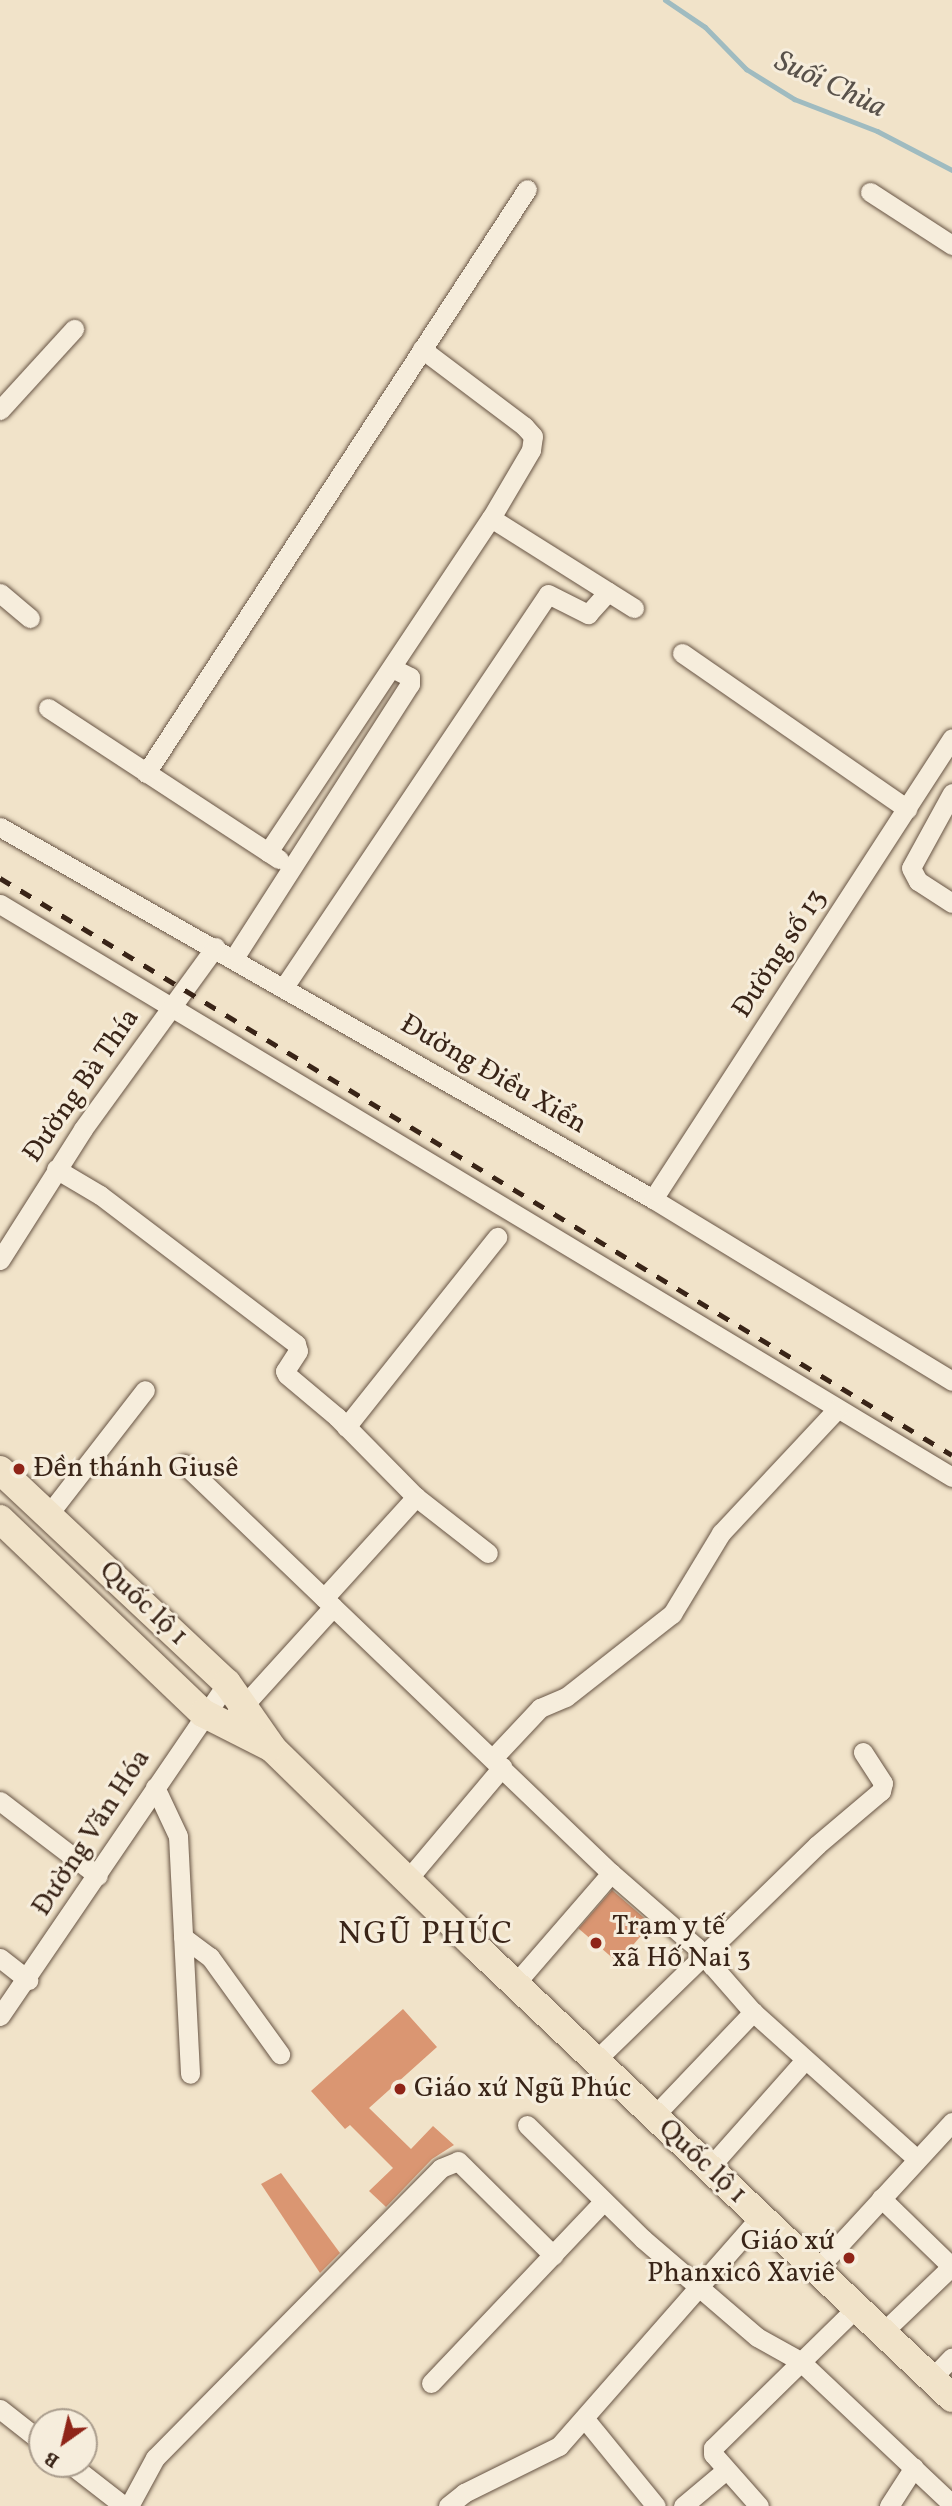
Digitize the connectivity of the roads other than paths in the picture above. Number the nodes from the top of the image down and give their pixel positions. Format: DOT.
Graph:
graph roads {
  1 [pos="527,189"];
  2 [pos="870,192"];
  3 [pos="952,245"];
  4 [pos="74,329"];
  5 [pos="422,349"];
  6 [pos="0,410"];
  7 [pos="491,518"];
  8 [pos="608,592"];
  9 [pos="0,593"];
  10 [pos="634,608"];
  11 [pos="30,618"];
  12 [pos="682,653"];
  13 [pos="392,668"];
  14 [pos="48,708"];
  15 [pos="952,738"];
  16 [pos="146,773"];
  17 [pos="952,793"];
  18 [pos="907,809"];
  19 [pos="0,827"];
  20 [pos="268,852"];
  21 [pos="291,866"];
  22 [pos="952,903"];
  23 [pos="0,904"];
  24 [pos="215,947"];
  25 [pos="234,958"];
  26 [pos="284,986"];
  27 [pos="172,1007"];
  28 [pos="56,1169"];
  29 [pos="653,1199"];
  30 [pos="498,1237"];
  31 [pos="0,1260"];
  32 [pos="952,1381"];
  33 [pos="145,1390"];
  34 [pos="837,1409"];
  35 [pos="346,1427"];
  36 [pos="184,1464"];
  37 [pos="0,1470"];
  38 [pos="952,1478"];
  39 [pos="416,1497"];
  40 [pos="48,1515"];
  41 [pos="0,1520"];
  42 [pos="488,1553"];
  43 [pos="328,1603"];
  44 [pos="224,1715"];
  45 [pos="863,1752"];
  46 [pos="497,1763"];
  47 [pos="155,1787"];
  48 [pos="0,1801"];
  49 [pos="611,1873"];
  50 [pos="98,1876"];
  51 [pos="407,1880"];
  52 [pos="183,1937"];
  53 [pos="704,1957"];
  54 [pos="0,1958"];
  55 [pos="28,1980"];
  56 [pos="515,1984"];
  57 [pos="753,2012"];
  58 [pos="0,2016"];
  59 [pos="280,2054"];
  60 [pos="805,2060"];
  61 [pos="595,2061"];
  62 [pos="190,2074"];
  63 [pos="654,2116"];
  64 [pos="952,2122"];
  65 [pos="527,2124"];
  66 [pos="917,2159"];
  67 [pos="709,2168"];
  68 [pos="881,2198"];
  69 [pos="604,2201"];
  70 [pos="760,2217"];
  71 [pos="553,2255"];
  72 [pos="952,2267"];
  73 [pos="816,2270"];
  74 [pos="700,2288"];
  75 [pos="856,2308"];
  76 [pos="882,2333"];
  77 [pos="952,2357"];
  78 [pos="800,2361"];
  79 [pos="931,2379"];
  80 [pos="431,2383"];
  81 [pos="952,2398"];
  82 [pos="0,2409"];
  83 [pos="585,2419"];
  84 [pos="28,2431"];
  85 [pos="914,2467"];
  86 [pos="726,2470"];
  87 [pos="89,2478"];
  88 [pos="647,2503"];
  89 [pos="455,2504"];
  90 [pos="952,2504"];
  91 [pos="126,2506"];
  92 [pos="683,2506"];
  93 [pos="758,2506"];
  94 [pos="889,2506"];
  1 -- 5 [label="street"];
  2 -- 3 [label="street"];
  4 -- 6 [label="street"];
  5 -- 7 [label="street"];
  5 -- 16 [label="street"];
  7 -- 8 [label="street"];
  7 -- 13 [label="street"];
  8 -- 10 [label="street"];
  8 -- 26 [label="street"];
  9 -- 11 [label="street"];
  12 -- 18 [label="street"];
  13 -- 20 [label="street"];
  13 -- 21 [label="street"];
  14 -- 16 [label="street"];
  15 -- 18 [label="street, Đường số 13"];
  16 -- 20 [label="street"];
  17 -- 22 [label="street"];
  18 -- 29 [label="street, Đường số 13"];
  19 -- 24 [label="street, Đường Điều Xiển"];
  20 -- 21 [label="street"];
  21 -- 25 [label="street"];
  23 -- 27 [label="street"];
  24 -- 25 [label="street, Đường Điều Xiển"];
  24 -- 27 [label="street, Đường Bà Thía"];
  25 -- 26 [label="street, Đường Điều Xiển"];
  26 -- 29 [label="street, Đường Điều Xiển"];
  27 -- 28 [label="street, Đường Bà Thía"];
  27 -- 34 [label="street"];
  28 -- 31 [label="street, Đường Bà Thía"];
  28 -- 35 [label="street"];
  29 -- 32 [label="street, Đường Điều Xiển"];
  30 -- 35 [label="street"];
  33 -- 40 [label="street"];
  34 -- 38 [label="street"];
  34 -- 46 [label="street"];
  35 -- 39 [label="street"];
  36 -- 43 [label="street"];
  37 -- 40 [label="highway, Quốc lộ 1"];
  39 -- 42 [label="street"];
  39 -- 43 [label="street, Đường Văn Hóa"];
  40 -- 44 [label="highway, Quốc lộ 1"];
  41 -- 44 [label="highway, Quốc lộ 1"];
  43 -- 44 [label="street, Đường Văn Hóa"];
  43 -- 46 [label="street"];
  44 -- 47 [label="street, Đường Văn Hóa"];
  44 -- 51 [label="highway, Quốc lộ 1"];
  45 -- 53 [label="street"];
  46 -- 49 [label="street"];
  46 -- 51 [label="street"];
  47 -- 50 [label="street, Đường Văn Hóa"];
  47 -- 52 [label="street"];
  48 -- 50 [label="street"];
  49 -- 53 [label="street"];
  49 -- 56 [label="street"];
  50 -- 55 [label="street, Đường Văn Hóa"];
  51 -- 56 [label="highway, Quốc lộ 1"];
  52 -- 59 [label="street"];
  52 -- 62 [label="street"];
  53 -- 57 [label="street"];
  53 -- 61 [label="street"];
  54 -- 55 [label="street"];
  55 -- 58 [label="street, Đường Văn Hóa"];
  56 -- 61 [label="highway, Quốc lộ 1"];
  57 -- 60 [label="street"];
  57 -- 63 [label="street"];
  60 -- 66 [label="street"];
  60 -- 67 [label="street"];
  61 -- 63 [label="highway, Quốc lộ 1"];
  63 -- 67 [label="highway, Quốc lộ 1"];
  64 -- 66 [label="street"];
  65 -- 69 [label="street"];
  66 -- 68 [label="street"];
  67 -- 70 [label="highway, Quốc lộ 1"];
  68 -- 72 [label="street"];
  68 -- 73 [label="street"];
  69 -- 71 [label="street"];
  69 -- 74 [label="street"];
  70 -- 73 [label="highway, Quốc lộ 1"];
  70 -- 74 [label="street"];
  71 -- 80 [label="street"];
  71 -- 91 [label="street"];
  72 -- 76 [label="street"];
  73 -- 75 [label="highway, Quốc lộ 1"];
  74 -- 78 [label="street"];
  74 -- 83 [label="street"];
  75 -- 76 [label="highway, Quốc lộ 1"];
  75 -- 78 [label="street"];
  76 -- 79 [label="highway, Quốc lộ 1"];
  77 -- 79 [label="street"];
  78 -- 85 [label="street"];
  78 -- 86 [label="street"];
  79 -- 81 [label="highway, Quốc lộ 1"];
  82 -- 84 [label="street"];
  83 -- 88 [label="street"];
  83 -- 89 [label="street"];
  85 -- 90 [label="street"];
  85 -- 94 [label="street"];
  86 -- 92 [label="street"];
  86 -- 93 [label="street"];
  87 -- 91 [label="street"];
}
